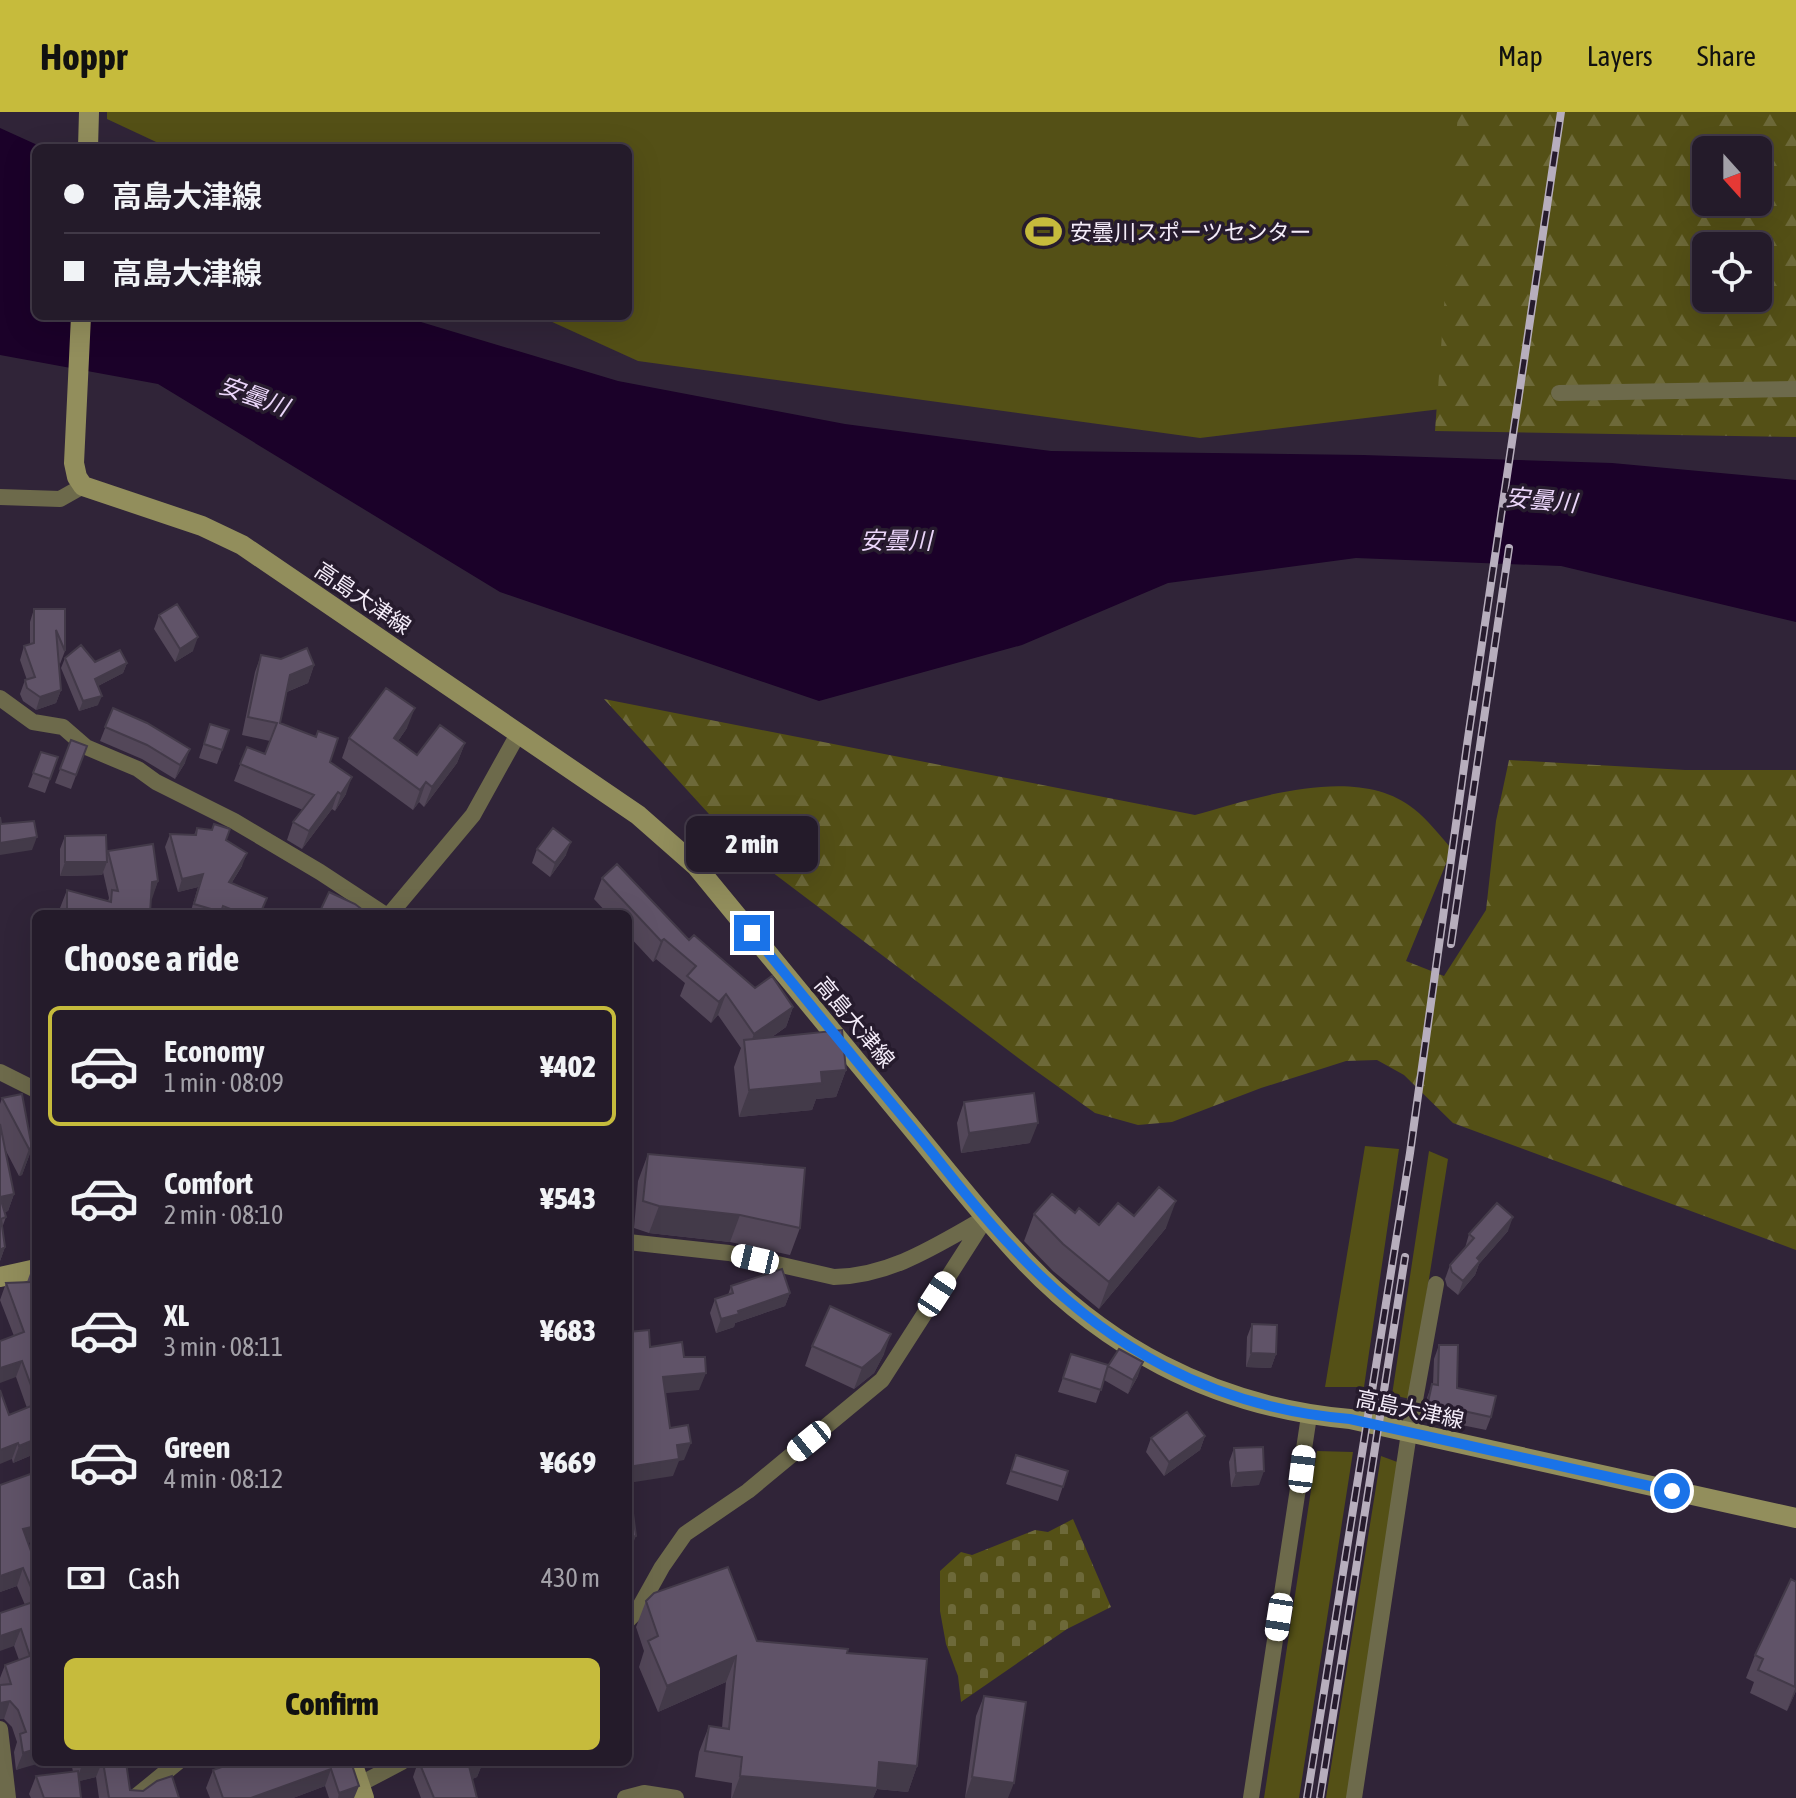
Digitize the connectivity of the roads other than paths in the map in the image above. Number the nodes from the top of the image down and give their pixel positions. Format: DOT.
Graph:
graph roads {
  1 [pos="89,112"];
  2 [pos="88,144"];
  3 [pos="81,320"];
  4 [pos="1796,389"];
  5 [pos="1559,393"];
  6 [pos="83,486"];
  7 [pos="0,497"];
  8 [pos="0,698"];
  9 [pos="518,734"];
  10 [pos="381,910"];
  11 [pos="390,910"];
  12 [pos="0,1072"];
  13 [pos="32,1088"];
  14 [pos="986,1218"];
  15 [pos="632,1242"];
  16 [pos="32,1270"];
  17 [pos="0,1277"];
  18 [pos="1436,1284"];
  19 [pos="1309,1416"];
  20 [pos="1409,1433"];
  21 [pos="1796,1518"];
  22 [pos="632,1616"];
  23 [pos="0,1729"];
  24 [pos="173,1766"];
  25 [pos="353,1766"];
  26 [pos="396,1766"];
  27 [pos="362,1791"];
  28 [pos="8,1798"];
  29 [pos="134,1798"];
  30 [pos="625,1798"];
  31 [pos="676,1798"];
  32 [pos="1251,1798"];
  33 [pos="1354,1798"];
  1 -- 2 [label="main road"];
  3 -- 6 [label="main road"];
  4 -- 5 [label="street"];
  6 -- 7 [label="street"];
  6 -- 9 [label="main road, 高島大津線"];
  8 -- 10 [label="street"];
  9 -- 11 [label="street"];
  9 -- 14 [label="main road, 高島大津線"];
  12 -- 13 [label="street"];
  14 -- 15 [label="street"];
  14 -- 19 [label="main road, 高島大津線"];
  14 -- 22 [label="street"];
  16 -- 17 [label="main road"];
  18 -- 20 [label="street"];
  19 -- 20 [label="main road, 高島大津線"];
  19 -- 32 [label="street"];
  20 -- 21 [label="main road, 高島大津線"];
  20 -- 33 [label="street"];
  23 -- 28 [label="street"];
  24 -- 29 [label="street"];
  25 -- 27 [label="main road"];
  26 -- 27 [label="street"];
  30 -- 31 [label="street"];
}
